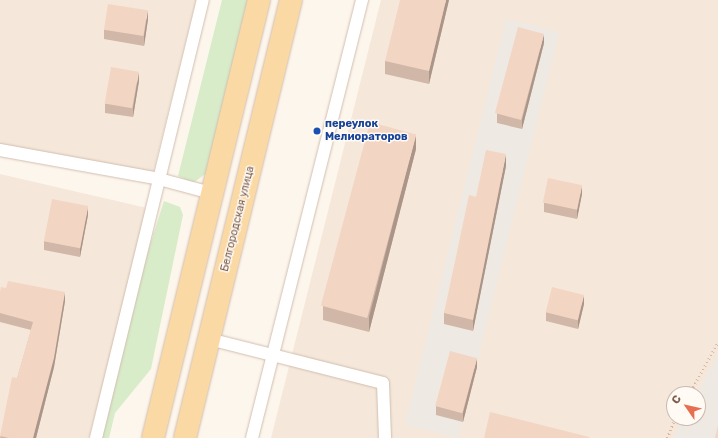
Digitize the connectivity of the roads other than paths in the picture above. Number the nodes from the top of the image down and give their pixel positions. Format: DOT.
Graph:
graph roads {
  1 [pos="204,0"];
  2 [pos="259,0"];
  3 [pos="292,0"];
  4 [pos="362,0"];
  5 [pos="0,150"];
  6 [pos="159,179"];
  7 [pos="211,193"];
  8 [pos="209,339"];
  9 [pos="272,353"];
  10 [pos="96,438"];
  11 [pos="153,438"];
  12 [pos="185,438"];
  13 [pos="252,438"];
  14 [pos="385,438"];
  1 -- 6 [label="lane"];
  2 -- 7 [label="main road"];
  3 -- 8 [label="main road, Белгородская улица"];
  4 -- 9 [label="lane"];
  5 -- 6 [label="lane"];
  6 -- 7 [label="lane"];
  6 -- 10 [label="lane"];
  7 -- 11 [label="main road"];
  8 -- 9 [label="lane"];
  8 -- 12 [label="main road, Белгородская улица"];
  9 -- 13 [label="lane"];
  9 -- 14 [label="lane"];
}
